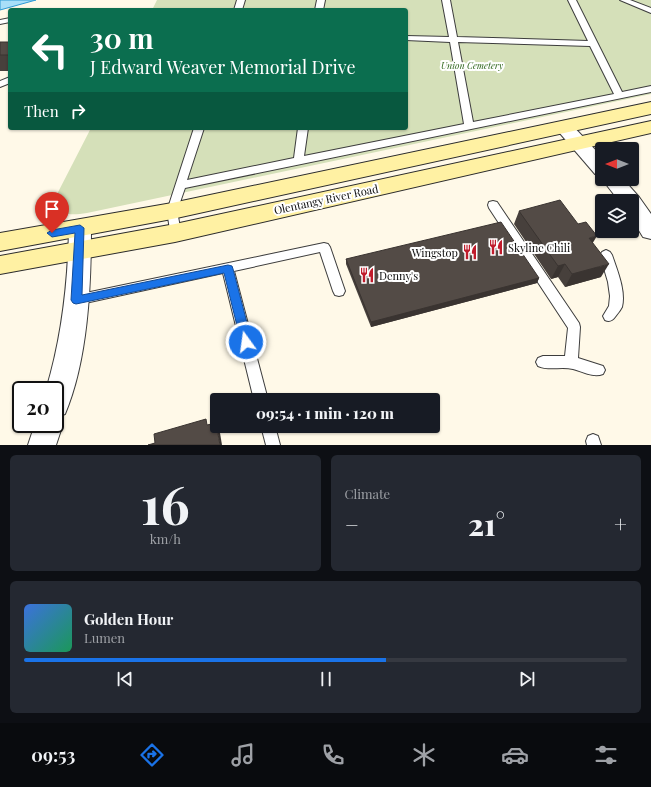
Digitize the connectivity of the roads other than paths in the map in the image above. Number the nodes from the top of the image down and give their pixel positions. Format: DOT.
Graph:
graph roads {
  1 [pos="446,0"];
  2 [pos="572,0"];
  3 [pos="624,0"];
  4 [pos="651,11"];
  5 [pos="408,38"];
  6 [pos="453,40"];
  7 [pos="593,44"];
  8 [pos="651,89"];
  9 [pos="619,95"];
  10 [pos="651,108"];
  11 [pos="468,126"];
  12 [pos="564,127"];
  13 [pos="651,127"];
  14 [pos="198,130"];
  15 [pos="303,130"];
  16 [pos="578,144"];
  17 [pos="299,161"];
  18 [pos="595,161"];
  19 [pos="181,186"];
  20 [pos="618,186"];
  21 [pos="626,194"];
  22 [pos="493,205"];
  23 [pos="172,211"];
  24 [pos="639,212"];
  25 [pos="651,231"];
  26 [pos="175,232"];
  27 [pos="80,239"];
  28 [pos="0,242"];
  29 [pos="606,255"];
  30 [pos="0,265"];
  31 [pos="228,269"];
  32 [pos="339,291"];
  33 [pos="76,300"];
  34 [pos="609,316"];
  35 [pos="543,362"];
  36 [pos="571,362"];
  37 [pos="598,370"];
  38 [pos="62,381"];
  39 [pos="259,393"];
  40 [pos="46,433"];
  41 [pos="270,433"];
  42 [pos="42,445"];
  43 [pos="273,445"];
  1 -- 6 [label="lane"];
  2 -- 7 [label="lane"];
  3 -- 4 [label="lane"];
  5 -- 6 [label="lane"];
  6 -- 7 [label="lane"];
  6 -- 11 [label="lane"];
  7 -- 9 [label="lane"];
  8 -- 9 [label="lane"];
  9 -- 11 [label="lane"];
  10 -- 12 [label="main road, Olentangy River Road"];
  11 -- 17 [label="lane"];
  12 -- 16 [label="street"];
  12 -- 23 [label="main road, Olentangy River Road"];
  13 -- 16 [label="main road, Olentangy River Road"];
  14 -- 19 [label="lane"];
  15 -- 17 [label="lane"];
  16 -- 18 [label="street"];
  16 -- 26 [label="main road, Olentangy River Road"];
  17 -- 19 [label="lane"];
  19 -- 23 [label="lane"];
  20 -- 21 [label="street"];
  22 -- 36 [label="lane"];
  23 -- 26 [label="lane"];
  23 -- 27 [label="main road, Olentangy River Road"];
  24 -- 25 [label="street"];
  26 -- 27 [label="main road, Olentangy River Road"];
  27 -- 28 [label="main road, Olentangy River Road"];
  27 -- 30 [label="main road, Olentangy River Road"];
  27 -- 33 [label="street"];
  29 -- 34 [label="lane"];
  31 -- 32 [label="lane"];
  31 -- 33 [label="lane"];
  31 -- 39 [label="lane"];
  33 -- 38 [label="street"];
  35 -- 36 [label="lane"];
  36 -- 37 [label="lane"];
  40 -- 42 [label="street"];
  41 -- 43 [label="lane"];
}
